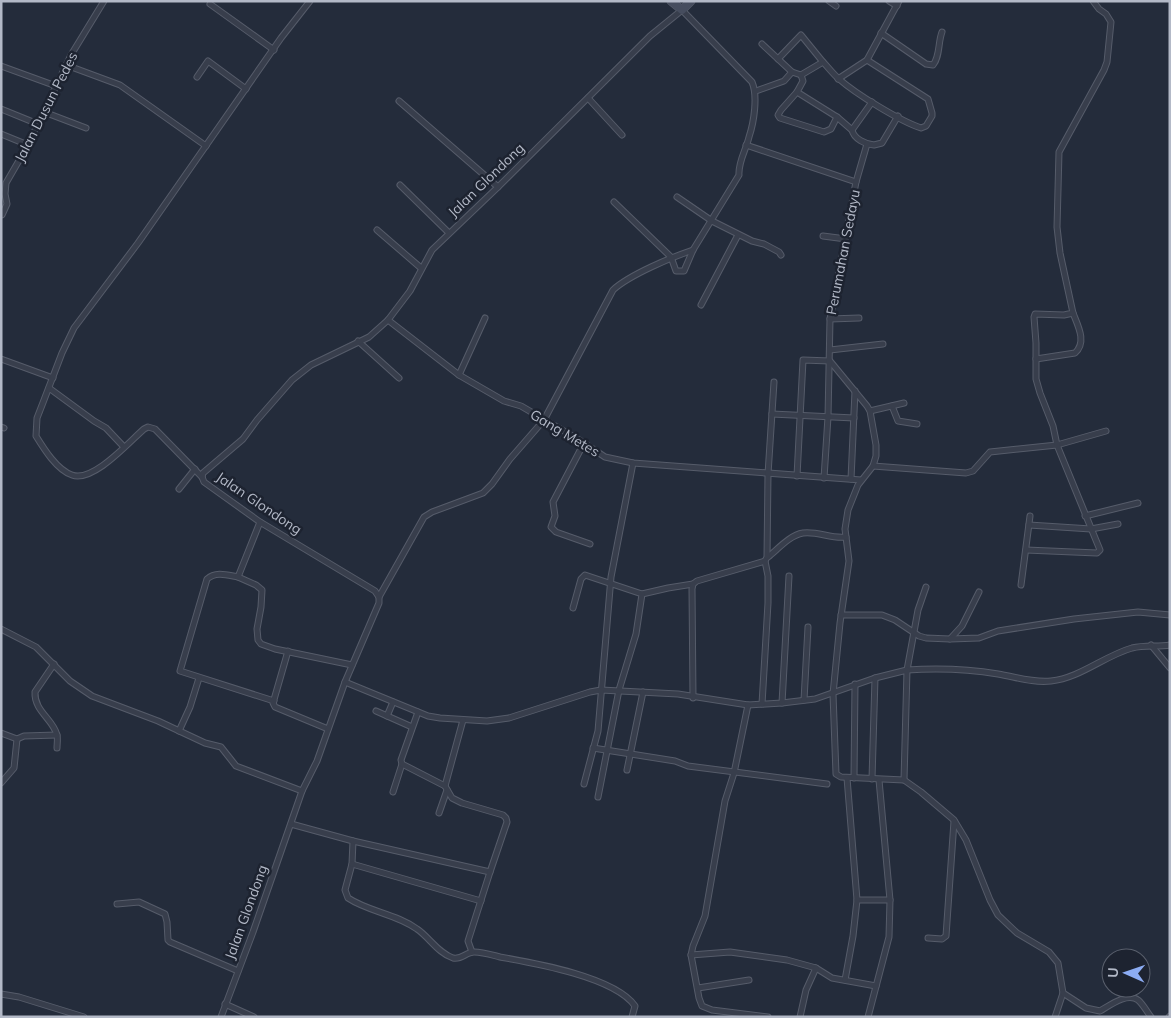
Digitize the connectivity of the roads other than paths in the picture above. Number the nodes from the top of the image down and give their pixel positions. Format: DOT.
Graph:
graph roads {
  1 [pos="104,1"];
  2 [pos="310,1"];
  3 [pos="671,1"];
  4 [pos="691,1"];
  5 [pos="829,1"];
  6 [pos="889,1"];
  7 [pos="1093,1"];
  8 [pos="210,4"];
  9 [pos="898,4"];
  10 [pos="836,6"];
  11 [pos="682,10"];
  12 [pos="942,32"];
  13 [pos="881,33"];
  14 [pos="762,44"];
  15 [pos="274,50"];
  16 [pos="778,59"];
  17 [pos="867,60"];
  18 [pos="823,62"];
  19 [pos="66,65"];
  20 [pos="1,66"];
  21 [pos="792,72"];
  22 [pos="801,75"];
  23 [pos="197,77"];
  24 [pos="838,79"];
  25 [pos="56,86"];
  26 [pos="246,88"];
  27 [pos="756,91"];
  28 [pos="797,92"];
  29 [pos="588,98"];
  30 [pos="399,101"];
  31 [pos="872,102"];
  32 [pos="1,109"];
  33 [pos="44,112"];
  34 [pos="898,116"];
  35 [pos="837,117"];
  36 [pos="38,124"];
  37 [pos="86,128"];
  38 [pos="852,130"];
  39 [pos="1,134"];
  40 [pos="622,135"];
  41 [pos="867,144"];
  42 [pos="28,145"];
  43 [pos="746,145"];
  44 [pos="206,146"];
  45 [pos="856,182"];
  46 [pos="400,185"];
  47 [pos="498,187"];
  48 [pos="677,196"];
  49 [pos="614,202"];
  50 [pos="2,216"];
  51 [pos="712,221"];
  52 [pos="377,230"];
  53 [pos="449,233"];
  54 [pos="738,235"];
  55 [pos="823,236"];
  56 [pos="846,239"];
  57 [pos="693,250"];
  58 [pos="781,255"];
  59 [pos="671,257"];
  60 [pos="421,268"];
  61 [pos="701,305"];
  62 [pos="1073,313"];
  63 [pos="485,318"];
  64 [pos="860,318"];
  65 [pos="830,319"];
  66 [pos="388,320"];
  67 [pos="358,341"];
  68 [pos="883,344"];
  69 [pos="830,350"];
  70 [pos="1,359"];
  71 [pos="1036,359"];
  72 [pos="830,361"];
  73 [pos="459,375"];
  74 [pos="53,378"];
  75 [pos="399,378"];
  76 [pos="774,382"];
  77 [pos="49,388"];
  78 [pos="855,391"];
  79 [pos="904,402"];
  80 [pos="892,406"];
  81 [pos="870,411"];
  82 [pos="772,414"];
  83 [pos="801,416"];
  84 [pos="828,417"];
  85 [pos="854,418"];
  86 [pos="544,420"];
  87 [pos="917,424"];
  88 [pos="1106,431"];
  89 [pos="584,443"];
  90 [pos="1056,445"];
  91 [pos="124,447"];
  92 [pos="633,463"];
  93 [pos="872,466"];
  94 [pos="195,469"];
  95 [pos="768,474"];
  96 [pos="797,476"];
  97 [pos="202,477"];
  98 [pos="824,478"];
  99 [pos="851,479"];
  100 [pos="861,480"];
  101 [pos="179,489"];
  102 [pos="1138,503"];
  103 [pos="1030,516"];
  104 [pos="1085,516"];
  105 [pos="260,522"];
  106 [pos="1118,524"];
  107 [pos="1029,525"];
  108 [pos="1091,529"];
  109 [pos="846,537"];
  110 [pos="590,544"];
  111 [pos="1026,550"];
  112 [pos="766,559"];
  113 [pos="789,576"];
  114 [pos="238,577"];
  115 [pos="610,583"];
  116 [pos="693,584"];
  117 [pos="1021,585"];
  118 [pos="926,587"];
  119 [pos="979,592"];
  120 [pos="642,594"];
  121 [pos="379,597"];
  122 [pos="574,608"];
  123 [pos="842,615"];
  124 [pos="1170,615"];
  125 [pos="808,627"];
  126 [pos="1,629"];
  127 [pos="914,632"];
  128 [pos="950,639"];
  129 [pos="1170,644"];
  130 [pos="1151,645"];
  131 [pos="288,652"];
  132 [pos="54,664"];
  133 [pos="352,665"];
  134 [pos="1170,668"];
  135 [pos="907,670"];
  136 [pos="199,678"];
  137 [pos="875,678"];
  138 [pos="344,682"];
  139 [pos="855,684"];
  140 [pos="601,690"];
  141 [pos="619,690"];
  142 [pos="643,692"];
  143 [pos="833,694"];
  144 [pos="693,698"];
  145 [pos="804,700"];
  146 [pos="274,701"];
  147 [pos="392,702"];
  148 [pos="782,703"];
  149 [pos="762,704"];
  150 [pos="748,705"];
  151 [pos="376,711"];
  152 [pos="418,712"];
  153 [pos="387,716"];
  154 [pos="463,720"];
  155 [pos="412,727"];
  156 [pos="328,729"];
  157 [pos="179,731"];
  158 [pos="1,733"];
  159 [pos="57,736"];
  160 [pos="17,739"];
  161 [pos="57,748"];
  162 [pos="593,748"];
  163 [pos="607,750"];
  164 [pos="630,753"];
  165 [pos="402,764"];
  166 [pos="627,770"];
  167 [pos="734,772"];
  168 [pos="847,778"];
  169 [pos="854,778"];
  170 [pos="872,779"];
  171 [pos="879,780"];
  172 [pos="904,780"];
  173 [pos="1,782"];
  174 [pos="584,784"];
  175 [pos="827,784"];
  176 [pos="446,788"];
  177 [pos="302,791"];
  178 [pos="393,792"];
  179 [pos="598,797"];
  180 [pos="440,813"];
  181 [pos="954,820"];
  182 [pos="291,824"];
  183 [pos="353,841"];
  184 [pos="352,864"];
  185 [pos="490,872"];
  186 [pos="857,900"];
  187 [pos="890,900"];
  188 [pos="481,901"];
  189 [pos="117,904"];
  190 [pos="928,938"];
  191 [pos="472,952"];
  192 [pos="691,956"];
  193 [pos="816,968"];
  194 [pos="238,971"];
  195 [pos="749,980"];
  196 [pos="845,980"];
  197 [pos="876,986"];
  198 [pos="698,988"];
  199 [pos="1063,993"];
  200 [pos="1,994"];
  201 [pos="225,1004"];
  202 [pos="726,1014"];
  203 [pos="759,1016"];
  204 [pos="84,1017"];
  205 [pos="221,1017"];
  206 [pos="254,1017"];
  207 [pos="632,1017"];
  208 [pos="768,1017"];
  209 [pos="800,1017"];
  210 [pos="868,1017"];
  211 [pos="1054,1017"];
  212 [pos="1151,1017"];
  1 -- 19 [label="street, Jalan Dusun Pedes"];
  2 -- 15 [label="street"];
  3 -- 11 [label="main road"];
  4 -- 11 [label="main road, Jalan Glondong"];
  5 -- 10 [label="street"];
  6 -- 9 [label="street"];
  7 -- 62 [label="street"];
  8 -- 15 [label="street"];
  9 -- 13 [label="street"];
  11 -- 27 [label="street"];
  11 -- 29 [label="street, Jalan Glondong"];
  12 -- 13 [label="street"];
  13 -- 17 [label="street"];
  14 -- 16 [label="street"];
  15 -- 26 [label="street"];
  16 -- 18 [label="street"];
  16 -- 21 [label="street"];
  17 -- 24 [label="street"];
  17 -- 34 [label="street"];
  18 -- 22 [label="street"];
  18 -- 24 [label="street"];
  19 -- 25 [label="street, Jalan Dusun Pedes"];
  19 -- 44 [label="street"];
  20 -- 25 [label="street"];
  21 -- 22 [label="street"];
  21 -- 27 [label="street"];
  22 -- 28 [label="street"];
  23 -- 26 [label="street"];
  24 -- 31 [label="street"];
  25 -- 33 [label="street, Jalan Dusun Pedes"];
  26 -- 44 [label="street"];
  27 -- 43 [label="street"];
  28 -- 35 [label="street"];
  28 -- 35 [label="street"];
  29 -- 40 [label="street"];
  29 -- 47 [label="street, Jalan Glondong"];
  30 -- 47 [label="street"];
  31 -- 34 [label="street"];
  31 -- 38 [label="street"];
  32 -- 36 [label="street"];
  33 -- 36 [label="street, Jalan Dusun Pedes"];
  33 -- 37 [label="street"];
  34 -- 41 [label="street"];
  35 -- 38 [label="street"];
  36 -- 42 [label="street, Jalan Dusun Pedes"];
  38 -- 41 [label="street"];
  39 -- 42 [label="street"];
  41 -- 45 [label="street, Perumahan Sedayu"];
  42 -- 50 [label="street, Jalan Dusun Pedes"];
  43 -- 45 [label="street"];
  43 -- 51 [label="street"];
  44 -- 74 [label="street"];
  45 -- 56 [label="street, Perumahan Sedayu"];
  46 -- 53 [label="street"];
  47 -- 53 [label="street, Jalan Glondong"];
  48 -- 51 [label="street"];
  49 -- 59 [label="street"];
  51 -- 54 [label="street"];
  51 -- 57 [label="street"];
  52 -- 60 [label="street"];
  53 -- 60 [label="street, Jalan Glondong"];
  54 -- 58 [label="street"];
  54 -- 61 [label="street"];
  55 -- 56 [label="street"];
  56 -- 65 [label="street, Perumahan Sedayu"];
  57 -- 59 [label="street"];
  57 -- 59 [label="street"];
  59 -- 86 [label="street"];
  60 -- 66 [label="street, Jalan Glondong"];
  62 -- 71 [label="street"];
  62 -- 71 [label="street"];
  63 -- 73 [label="street"];
  64 -- 65 [label="street"];
  65 -- 69 [label="street, Perumahan Sedayu"];
  66 -- 67 [label="street, Jalan Glondong"];
  66 -- 73 [label="street, Gang Metes"];
  67 -- 75 [label="street"];
  67 -- 97 [label="street, Jalan Glondong"];
  68 -- 69 [label="street"];
  69 -- 72 [label="street, Perumahan Sedayu"];
  70 -- 74 [label="street"];
  71 -- 90 [label="street"];
  72 -- 78 [label="street"];
  72 -- 83 [label="street"];
  72 -- 84 [label="street, Perumahan Sedayu"];
  73 -- 86 [label="street, Gang Metes"];
  74 -- 77 [label="street"];
  76 -- 82 [label="street"];
  77 -- 91 [label="street"];
  77 -- 91 [label="street"];
  78 -- 81 [label="street"];
  78 -- 85 [label="street"];
  79 -- 80 [label="street"];
  80 -- 81 [label="street"];
  80 -- 87 [label="street"];
  81 -- 93 [label="street"];
  82 -- 83 [label="street"];
  82 -- 95 [label="street"];
  83 -- 84 [label="street"];
  83 -- 96 [label="street"];
  84 -- 85 [label="street"];
  84 -- 98 [label="street, Perumahan Sedayu"];
  85 -- 99 [label="street"];
  86 -- 89 [label="street, Gang Metes"];
  86 -- 121 [label="street"];
  88 -- 90 [label="street"];
  89 -- 92 [label="street, Gang Metes"];
  89 -- 110 [label="street"];
  90 -- 93 [label="street"];
  90 -- 104 [label="street"];
  91 -- 94 [label="street"];
  92 -- 95 [label="street, Gang Metes"];
  92 -- 115 [label="street"];
  93 -- 100 [label="street"];
  94 -- 97 [label="street"];
  94 -- 101 [label="street"];
  95 -- 96 [label="street, Gang Metes"];
  95 -- 112 [label="street"];
  96 -- 98 [label="street, Gang Metes"];
  97 -- 105 [label="street, Jalan Glondong"];
  98 -- 99 [label="street, Gang Metes"];
  99 -- 100 [label="street, Gang Metes"];
  100 -- 109 [label="street"];
  102 -- 104 [label="street"];
  103 -- 107 [label="street"];
  104 -- 108 [label="street"];
  105 -- 114 [label="street"];
  105 -- 121 [label="street, Jalan Glondong"];
  106 -- 108 [label="street"];
  107 -- 108 [label="street"];
  107 -- 111 [label="street"];
  108 -- 111 [label="street"];
  109 -- 112 [label="street"];
  109 -- 123 [label="street"];
  111 -- 117 [label="street"];
  112 -- 116 [label="street"];
  112 -- 149 [label="street"];
  113 -- 148 [label="street"];
  114 -- 131 [label="street"];
  114 -- 136 [label="street"];
  115 -- 120 [label="street"];
  115 -- 122 [label="street"];
  115 -- 140 [label="street"];
  116 -- 120 [label="street"];
  116 -- 144 [label="street"];
  118 -- 127 [label="street"];
  119 -- 128 [label="street"];
  120 -- 141 [label="street"];
  121 -- 133 [label="street, Jalan Glondong"];
  123 -- 127 [label="street"];
  123 -- 143 [label="street"];
  124 -- 128 [label="street"];
  125 -- 145 [label="street"];
  126 -- 132 [label="street"];
  127 -- 128 [label="street"];
  127 -- 135 [label="street"];
  129 -- 130 [label="street"];
  130 -- 134 [label="street"];
  130 -- 135 [label="street"];
  131 -- 133 [label="street"];
  131 -- 146 [label="street"];
  132 -- 157 [label="street"];
  132 -- 159 [label="street"];
  133 -- 138 [label="street, Jalan Glondong"];
  135 -- 137 [label="street"];
  135 -- 172 [label="street"];
  136 -- 146 [label="street"];
  136 -- 157 [label="street"];
  137 -- 139 [label="street"];
  137 -- 170 [label="street"];
  138 -- 147 [label="street"];
  138 -- 156 [label="street, Jalan Glondong"];
  139 -- 143 [label="street"];
  139 -- 169 [label="street"];
  140 -- 141 [label="street"];
  140 -- 154 [label="street"];
  140 -- 162 [label="street"];
  141 -- 142 [label="street"];
  141 -- 163 [label="street"];
  142 -- 144 [label="street"];
  142 -- 164 [label="street"];
  143 -- 145 [label="street"];
  143 -- 168 [label="street"];
  144 -- 150 [label="street"];
  145 -- 148 [label="street"];
  146 -- 156 [label="street"];
  147 -- 152 [label="street"];
  147 -- 153 [label="street"];
  148 -- 149 [label="street"];
  149 -- 150 [label="street"];
  150 -- 167 [label="street"];
  151 -- 153 [label="street"];
  152 -- 154 [label="street"];
  152 -- 155 [label="street"];
  153 -- 155 [label="street"];
  154 -- 176 [label="street"];
  155 -- 165 [label="street"];
  156 -- 177 [label="street, Jalan Glondong"];
  157 -- 177 [label="street"];
  158 -- 160 [label="street"];
  159 -- 160 [label="street"];
  159 -- 161 [label="street"];
  160 -- 173 [label="street"];
  162 -- 163 [label="street"];
  162 -- 174 [label="street"];
  163 -- 164 [label="street"];
  163 -- 179 [label="street"];
  164 -- 166 [label="street"];
  164 -- 167 [label="street"];
  165 -- 176 [label="street"];
  165 -- 178 [label="street"];
  167 -- 175 [label="street"];
  167 -- 192 [label="street"];
  168 -- 169 [label="street"];
  168 -- 186 [label="street"];
  169 -- 170 [label="street"];
  170 -- 171 [label="street"];
  171 -- 172 [label="street"];
  171 -- 187 [label="street"];
  172 -- 181 [label="street"];
  176 -- 180 [label="street"];
  176 -- 185 [label="street"];
  177 -- 182 [label="street, Jalan Glondong"];
  181 -- 190 [label="street"];
  181 -- 199 [label="street"];
  182 -- 183 [label="street"];
  182 -- 194 [label="street, Jalan Glondong"];
  183 -- 184 [label="street"];
  183 -- 185 [label="street"];
  184 -- 188 [label="street"];
  184 -- 191 [label="street"];
  185 -- 188 [label="street"];
  186 -- 187 [label="street"];
  186 -- 196 [label="street"];
  187 -- 197 [label="street"];
  188 -- 191 [label="street"];
  189 -- 194 [label="street"];
  191 -- 207 [label="street"];
  192 -- 193 [label="street"];
  192 -- 198 [label="street"];
  193 -- 196 [label="street"];
  193 -- 209 [label="street"];
  194 -- 201 [label="street, Jalan Glondong"];
  195 -- 198 [label="street"];
  196 -- 197 [label="street"];
  197 -- 210 [label="street"];
  198 -- 202 [label="street"];
  199 -- 211 [label="street"];
  199 -- 212 [label="street"];
  200 -- 204 [label="street"];
  201 -- 205 [label="street, Jalan Glondong"];
  201 -- 206 [label="street"];
  202 -- 203 [label="street"];
  203 -- 208 [label="street"];
}
